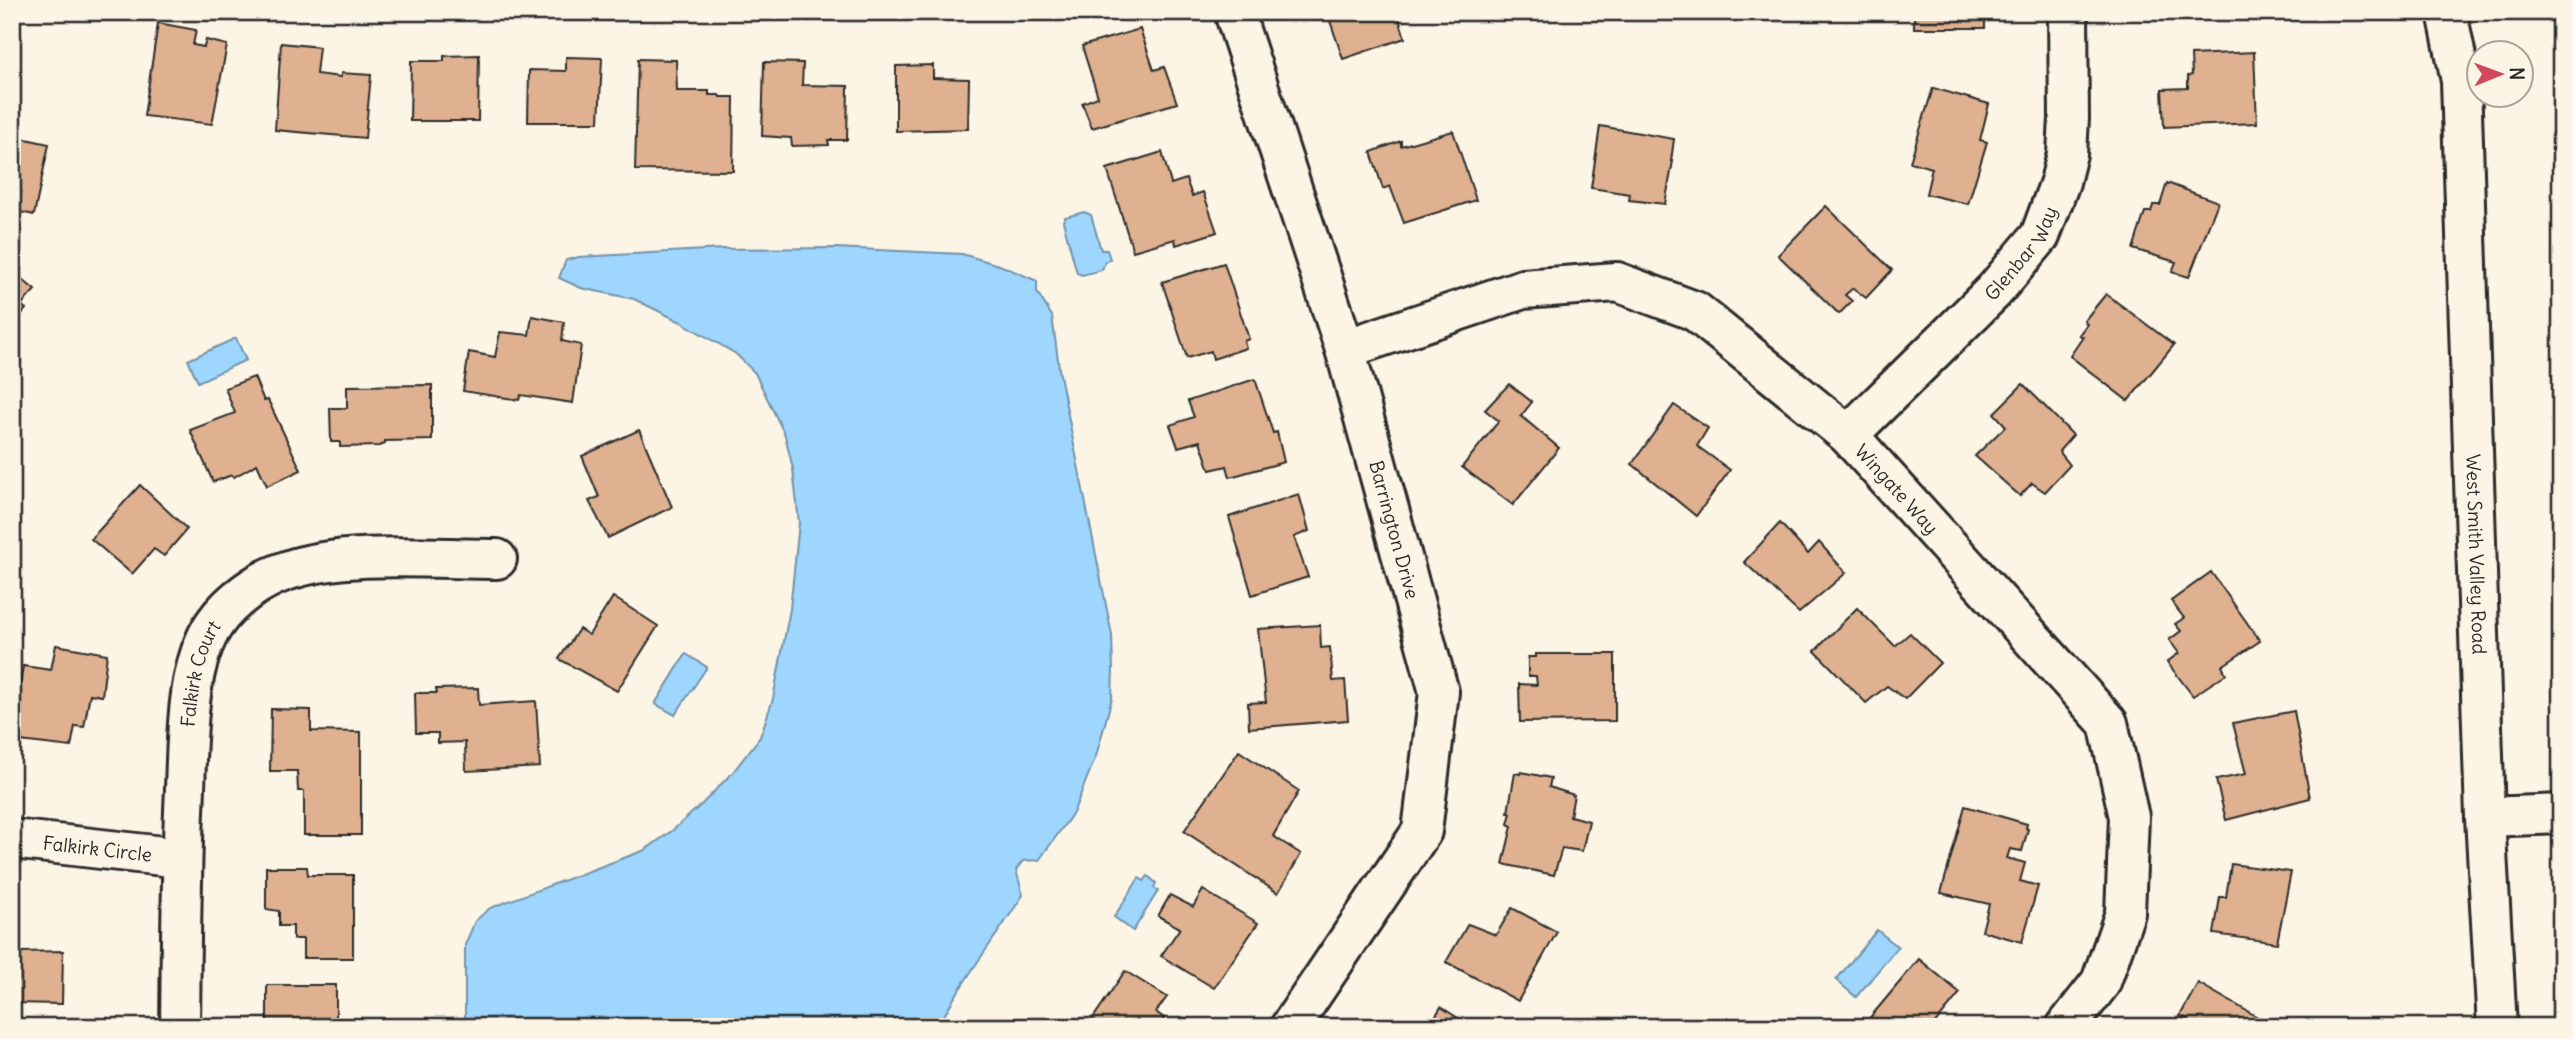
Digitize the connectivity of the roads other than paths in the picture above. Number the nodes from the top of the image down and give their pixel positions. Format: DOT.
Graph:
graph roads {
  1 [pos="1234,12"];
  2 [pos="2068,12"];
  3 [pos="2447,12"];
  4 [pos="2476,12"];
  5 [pos="2461,82"];
  6 [pos="1345,349"];
  7 [pos="1848,435"];
  8 [pos="497,559"];
  9 [pos="2561,814"];
  10 [pos="2485,817"];
  11 [pos="12,839"];
  12 [pos="181,858"];
  13 [pos="180,1027"];
  14 [pos="1290,1027"];
  15 [pos="2066,1027"];
  16 [pos="2497,1027"];
  1 -- 6 [label="street, Barrington Drive"];
  2 -- 7 [label="street, Glenbar Way"];
  3 -- 5 [label="street, West Smith Valley Road"];
  4 -- 5 [label="street, West Smith Valley Road"];
  5 -- 10 [label="street, West Smith Valley Road"];
  6 -- 7 [label="street, Wingate Way"];
  6 -- 14 [label="street, Barrington Drive"];
  7 -- 15 [label="street, Wingate Way"];
  8 -- 12 [label="street, Falkirk Court"];
  9 -- 10 [label="street"];
  10 -- 16 [label="street, West Smith Valley Road"];
  11 -- 12 [label="street, Falkirk Circle"];
  12 -- 13 [label="street, Falkirk Court"];
}
